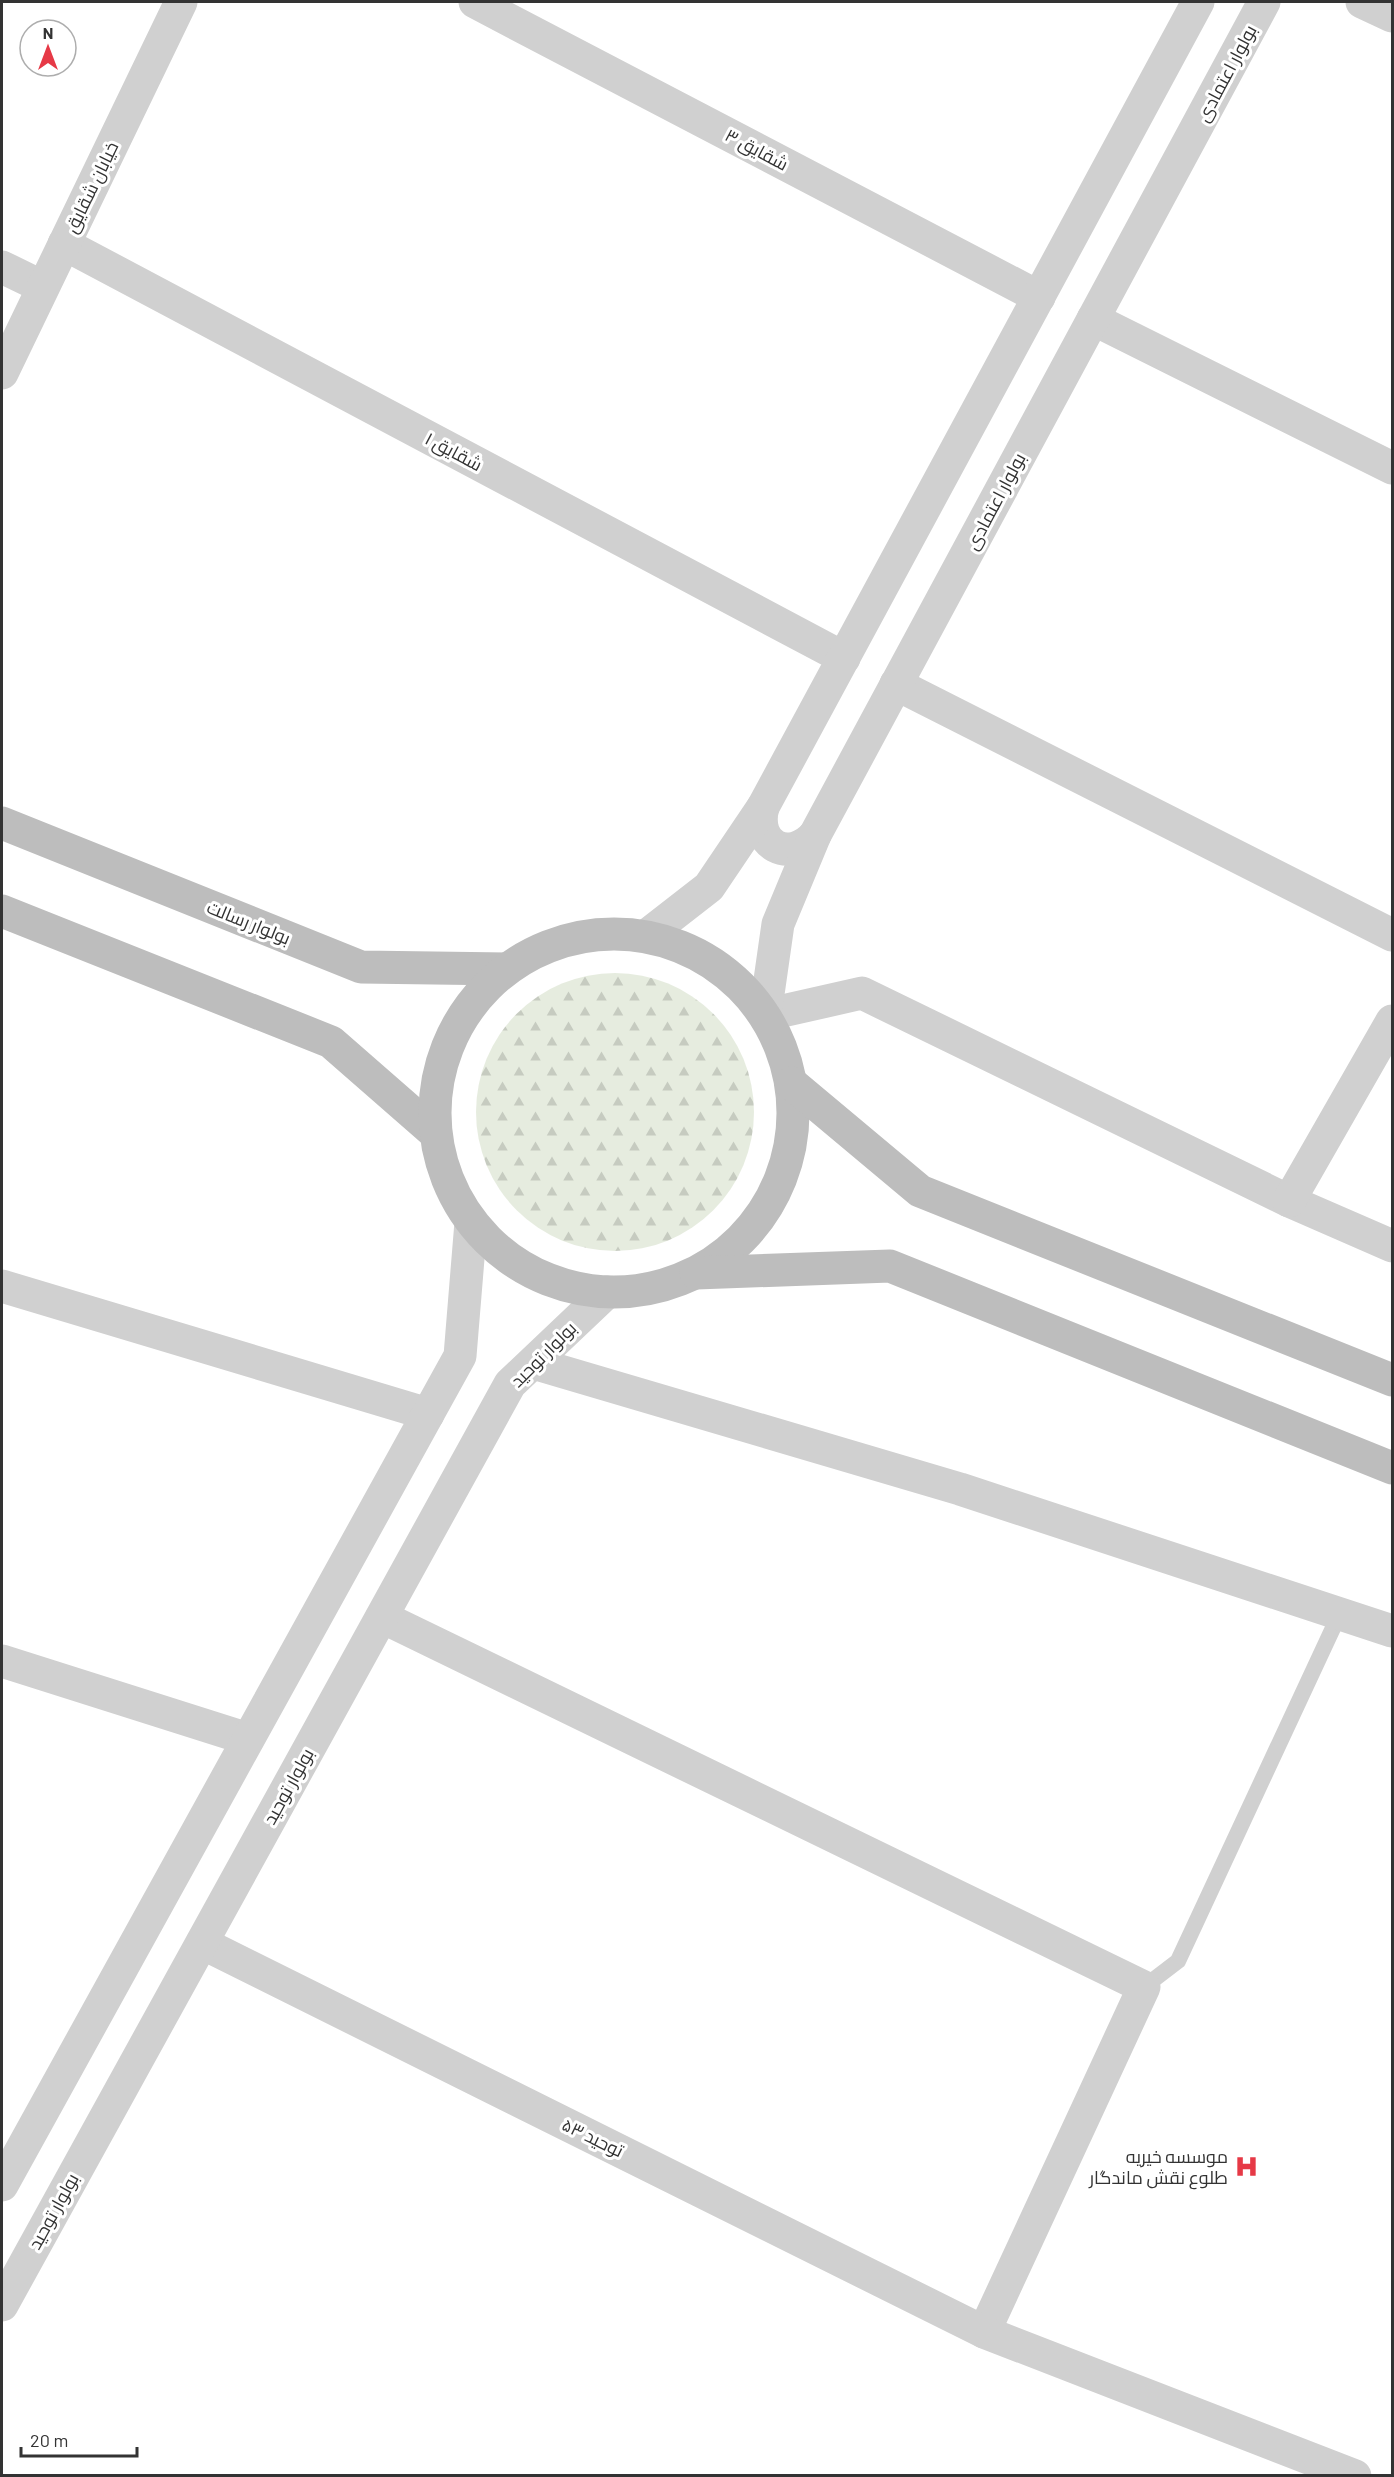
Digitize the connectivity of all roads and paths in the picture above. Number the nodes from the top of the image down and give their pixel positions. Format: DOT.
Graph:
graph roads {
  1 [pos="182,2"];
  2 [pos="475,2"];
  3 [pos="1198,2"];
  4 [pos="1264,2"];
  5 [pos="1362,2"];
  6 [pos="1392,16"];
  7 [pos="64,244"];
  8 [pos="2,267"];
  9 [pos="43,287"];
  10 [pos="1039,297"];
  11 [pos="1093,319"];
  12 [pos="2,373"];
  13 [pos="1392,468"];
  14 [pos="844,658"];
  15 [pos="896,684"];
  16 [pos="763,807"];
  17 [pos="2,823"];
  18 [pos="814,835"];
  19 [pos="2,911"];
  20 [pos="1392,935"];
  21 [pos="646,936"];
  22 [pos="507,969"];
  23 [pos="765,1015"];
  24 [pos="1392,1021"];
  25 [pos="791,1083"];
  26 [pos="434,1132"];
  27 [pos="1289,1201"];
  28 [pos="471,1222"];
  29 [pos="1392,1246"];
  30 [pos="696,1273"];
  31 [pos="2,1286"];
  32 [pos="607,1292"];
  33 [pos="533,1363"];
  34 [pos="1392,1380"];
  35 [pos="428,1414"];
  36 [pos="1392,1468"];
  37 [pos="1340,1613"];
  38 [pos="382,1617"];
  39 [pos="1392,1631"];
  40 [pos="2,1661"];
  41 [pos="248,1739"];
  42 [pos="202,1942"];
  43 [pos="1144,1987"];
  44 [pos="2,2185"];
  45 [pos="2,2305"];
  46 [pos="984,2331"];
  47 [pos="1355,2475"];
  1 -- 7 [label="street, خیابان شقایق"];
  2 -- 10 [label="street, شقایق ۳"];
  3 -- 10 [label="street"];
  4 -- 11 [label="street, بولوار اعتمادی"];
  5 -- 6 [label="street"];
  7 -- 9 [label="street, خیابان شقایق"];
  7 -- 14 [label="street, شقایق ۱"];
  8 -- 9 [label="street"];
  9 -- 12 [label="street, خیابان شقایق"];
  10 -- 14 [label="street"];
  11 -- 13 [label="street"];
  11 -- 15 [label="street, بولوار اعتمادی"];
  14 -- 16 [label="street"];
  15 -- 18 [label="street, بولوار اعتمادی"];
  15 -- 20 [label="street"];
  16 -- 18 [label="street"];
  16 -- 21 [label="street"];
  17 -- 22 [label="main road, بولوار رسالت"];
  18 -- 23 [label="street, بولوار اعتمادی"];
  19 -- 26 [label="main road"];
  21 -- 22 [label="main road"];
  21 -- 23 [label="main road"];
  22 -- 26 [label="main road"];
  23 -- 25 [label="main road"];
  23 -- 27 [label="street"];
  24 -- 27 [label="street"];
  25 -- 30 [label="main road"];
  25 -- 34 [label="main road"];
  26 -- 28 [label="main road"];
  27 -- 29 [label="street"];
  28 -- 32 [label="main road"];
  28 -- 35 [label="street"];
  30 -- 32 [label="main road"];
  30 -- 36 [label="main road"];
  31 -- 35 [label="street"];
  32 -- 33 [label="street, بولوار توحید"];
  33 -- 37 [label="street"];
  33 -- 38 [label="street, بولوار توحید"];
  35 -- 41 [label="street"];
  37 -- 39 [label="street"];
  37 -- 43 [label="lane"];
  38 -- 42 [label="street, بولوار توحید"];
  38 -- 43 [label="street"];
  40 -- 41 [label="street"];
  41 -- 44 [label="street"];
  42 -- 45 [label="street, بولوار توحید"];
  42 -- 46 [label="street, توحید ۵۳"];
  43 -- 46 [label="street"];
  46 -- 47 [label="street, توحید ۵۳"];
}
